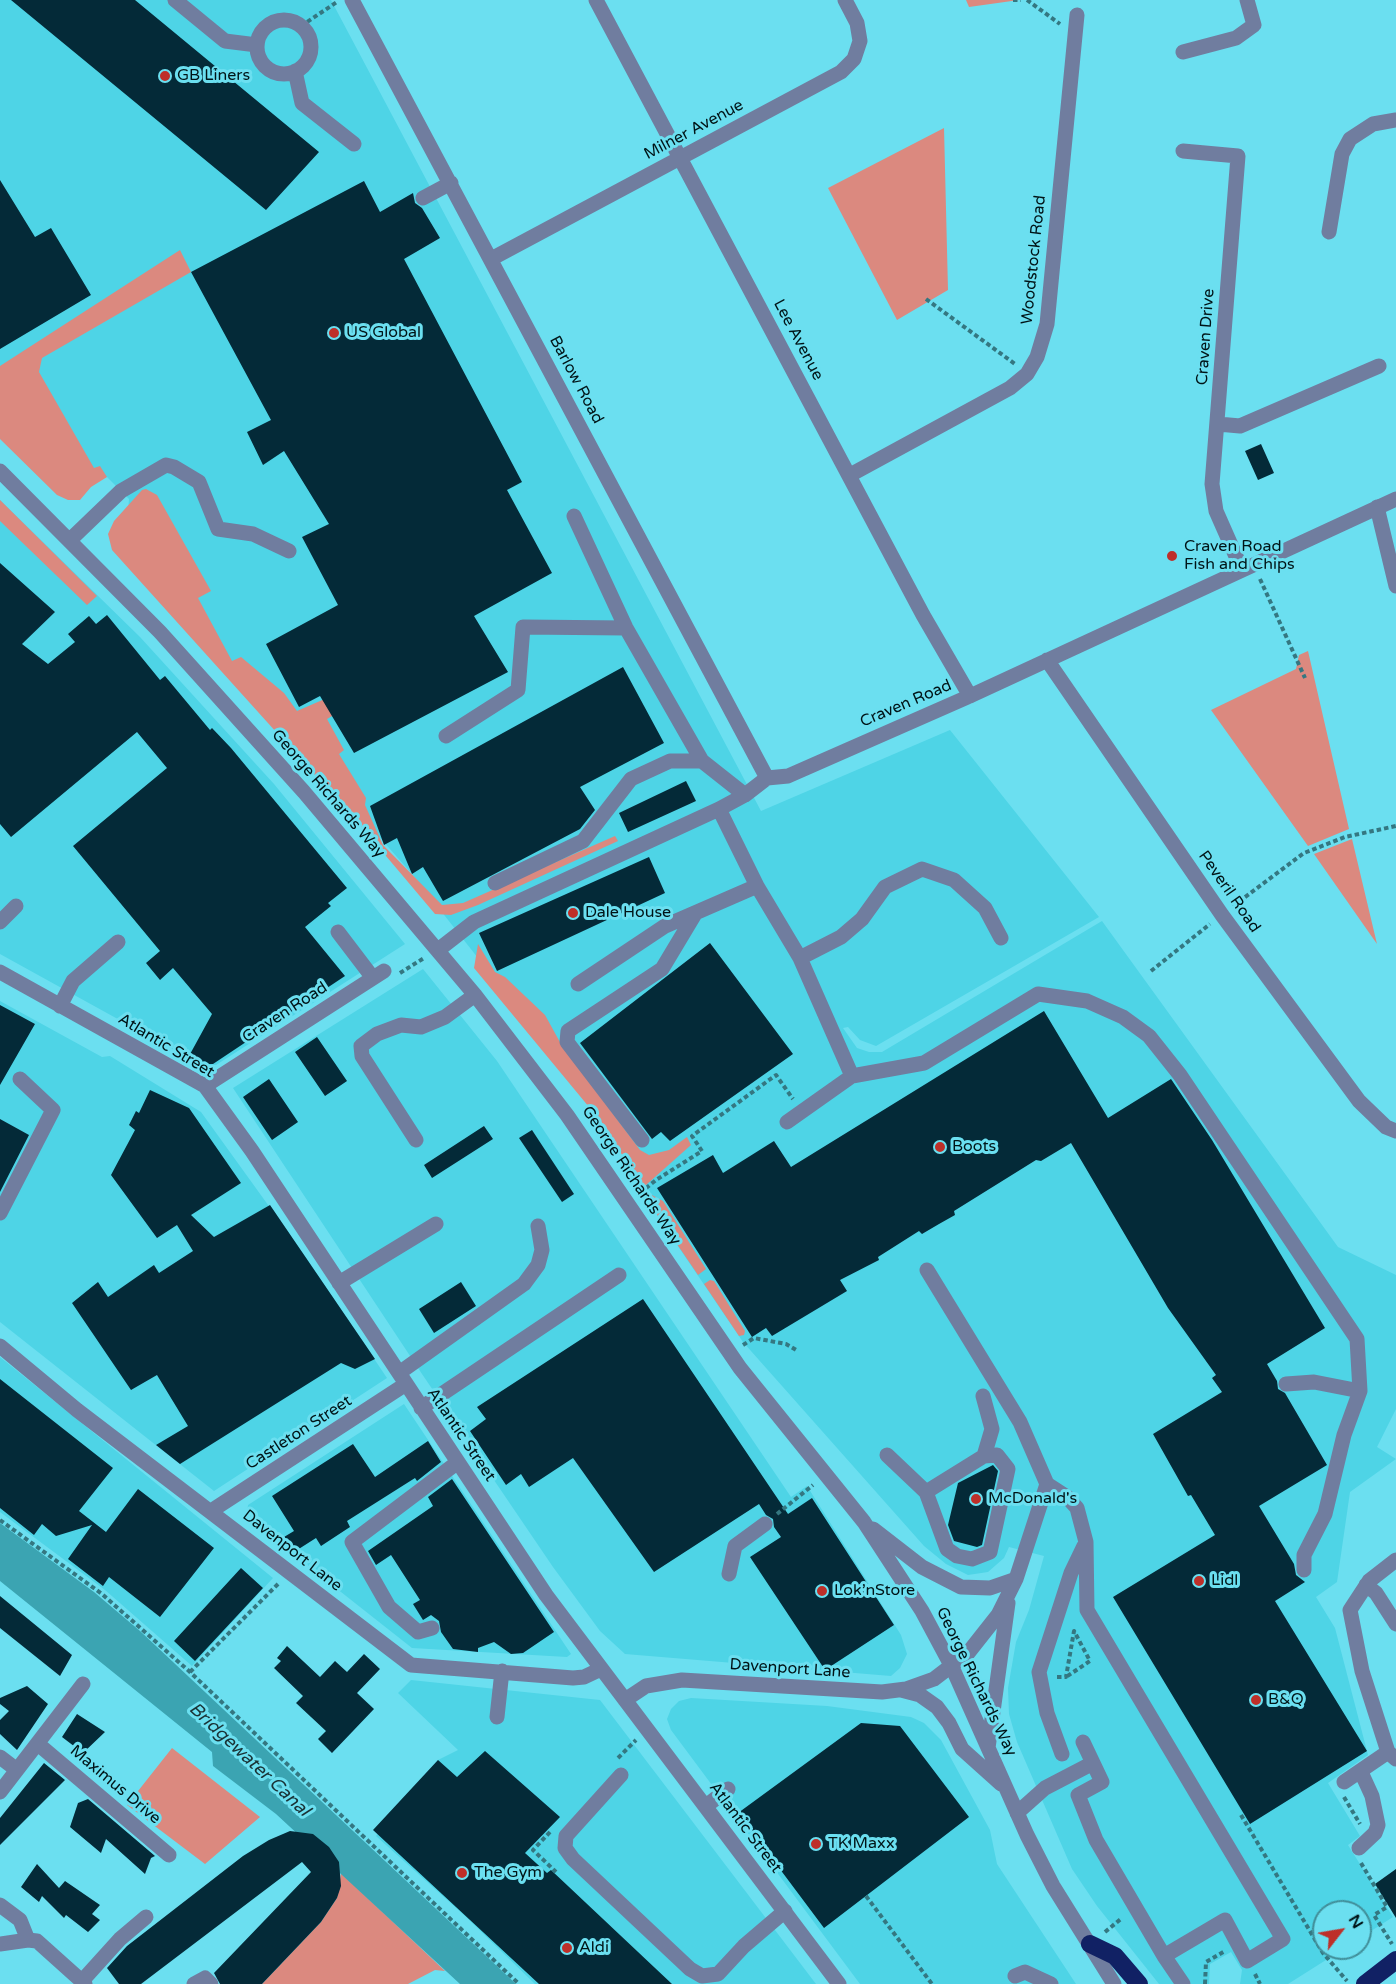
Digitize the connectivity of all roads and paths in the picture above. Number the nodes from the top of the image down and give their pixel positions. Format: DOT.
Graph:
graph roads {
  1 [pos="175,0"];
  2 [pos="340,0"];
  3 [pos="352,0"];
  4 [pos="596,0"];
  5 [pos="845,0"];
  6 [pos="1013,0"];
  7 [pos="1021,0"];
  8 [pos="1027,0"];
  9 [pos="1248,3"];
  10 [pos="1076,22"];
  11 [pos="301,26"];
  12 [pos="256,45"];
  13 [pos="1183,52"];
  14 [pos="295,71"];
  15 [pos="1396,120"];
  16 [pos="354,144"];
  17 [pos="1183,151"];
  18 [pos="680,158"];
  19 [pos="451,183"];
  20 [pos="423,198"];
  21 [pos="1329,232"];
  22 [pos="491,259"];
  23 [pos="926,298"];
  24 [pos="1379,366"];
  25 [pos="1027,374"];
  26 [pos="1218,424"];
  27 [pos="850,475"];
  28 [pos="2,478"];
  29 [pos="1396,499"];
  30 [pos="1377,507"];
  31 [pos="574,516"];
  32 [pos="70,540"];
  33 [pos="289,551"];
  34 [pos="1248,567"];
  35 [pos="1396,586"];
  36 [pos="626,628"];
  37 [pos="1047,660"];
  38 [pos="1305,678"];
  39 [pos="970,696"];
  40 [pos="446,736"];
  41 [pos="702,761"];
  42 [pos="766,778"];
  43 [pos="745,795"];
  44 [pos="719,808"];
  45 [pos="1396,826"];
  46 [pos="495,884"];
  47 [pos="757,886"];
  48 [pos="16,906"];
  49 [pos="695,914"];
  50 [pos="1222,915"];
  51 [pos="0,921"];
  52 [pos="338,932"];
  53 [pos="1001,938"];
  54 [pos="117,942"];
  55 [pos="438,950"];
  56 [pos="800,958"];
  57 [pos="1151,971"];
  58 [pos="0,972"];
  59 [pos="378,974"];
  60 [pos="578,984"];
  61 [pos="475,996"];
  62 [pos="60,1006"];
  63 [pos="852,1076"];
  64 [pos="20,1078"];
  65 [pos="205,1086"];
  66 [pos="801,1111"];
  67 [pos="787,1122"];
  68 [pos="1396,1131"];
  69 [pos="416,1140"];
  70 [pos="642,1140"];
  71 [pos="656,1180"];
  72 [pos="0,1213"];
  73 [pos="436,1224"];
  74 [pos="538,1226"];
  75 [pos="927,1270"];
  76 [pos="619,1275"];
  77 [pos="339,1283"];
  78 [pos="0,1346"];
  79 [pos="798,1351"];
  80 [pos="730,1352"];
  81 [pos="403,1379"];
  82 [pos="1286,1384"];
  83 [pos="1360,1391"];
  84 [pos="983,1396"];
  85 [pos="422,1408"];
  86 [pos="887,1455"];
  87 [pos="984,1456"];
  88 [pos="458,1461"];
  89 [pos="825,1475"];
  90 [pos="1047,1484"];
  91 [pos="926,1492"];
  92 [pos="211,1511"];
  93 [pos="0,1520"];
  94 [pos="864,1522"];
  95 [pos="765,1524"];
  96 [pos="1086,1542"];
  97 [pos="1396,1560"];
  98 [pos="1304,1569"];
  99 [pos="291,1572"];
  100 [pos="729,1574"];
  101 [pos="1016,1579"];
  102 [pos="1366,1585"];
  103 [pos="1008,1597"];
  104 [pos="1396,1624"];
  105 [pos="432,1628"];
  106 [pos="952,1667"];
  107 [pos="601,1669"];
  108 [pos="502,1671"];
  109 [pos="190,1672"];
  110 [pos="1053,1677"];
  111 [pos="1066,1677"];
  112 [pos="83,1684"];
  113 [pos="901,1690"];
  114 [pos="625,1700"];
  115 [pos="497,1717"];
  116 [pos="1083,1742"];
  117 [pos="38,1744"];
  118 [pos="988,1748"];
  119 [pos="1062,1754"];
  120 [pos="1392,1755"];
  121 [pos="0,1757"];
  122 [pos="1093,1763"];
  123 [pos="17,1770"];
  124 [pos="1361,1772"];
  125 [pos="621,1775"];
  126 [pos="1344,1782"];
  127 [pos="1006,1788"];
  128 [pos="728,1790"];
  129 [pos="0,1792"];
  130 [pos="706,1806"];
  131 [pos="1017,1813"];
  132 [pos="1241,1815"];
  133 [pos="1359,1848"];
  134 [pos="170,1855"];
  135 [pos="866,1896"];
  136 [pos="0,1905"];
  137 [pos="1135,1909"];
  138 [pos="785,1911"];
  139 [pos="1374,1915"];
  140 [pos="146,1917"];
  141 [pos="28,1940"];
  142 [pos="0,1944"];
  143 [pos="1090,1944"];
  144 [pos="1237,1944"];
  145 [pos="1396,1950"];
  146 [pos="1164,1956"];
  147 [pos="1396,1959"];
  148 [pos="1015,1976"];
  149 [pos="710,1980"];
  150 [pos="84,1983"];
  151 [pos="194,1984"];
  152 [pos="211,1984"];
  153 [pos="519,1984"];
  154 [pos="839,1984"];
  155 [pos="932,1984"];
  156 [pos="1051,1984"];
  157 [pos="1114,1984"];
  158 [pos="1139,1984"];
  159 [pos="1183,1984"];
  160 [pos="1205,1984"];
  161 [pos="1350,1984"];
  162 [pos="1365,1984"];
  1 -- 12 [label="street"];
  2 -- 11 [label="path"];
  3 -- 19 [label="street, Barlow Road"];
  4 -- 18 [label="street, Lee Avenue"];
  5 -- 18 [label="street, Milner Avenue"];
  6 -- 7 [label="path"];
  8 -- 10 [label="path"];
  9 -- 13 [label="street"];
  10 -- 25 [label="street, Woodstock Road"];
  11 -- 12 [label="street"];
  11 -- 14 [label="street"];
  12 -- 14 [label="street"];
  14 -- 16 [label="street"];
  15 -- 21 [label="street"];
  17 -- 26 [label="street, Craven Drive"];
  18 -- 22 [label="street, Milner Avenue"];
  18 -- 27 [label="street, Lee Avenue"];
  19 -- 20 [label="street"];
  19 -- 22 [label="street, Barlow Road"];
  22 -- 42 [label="street, Barlow Road"];
  23 -- 25 [label="path"];
  24 -- 26 [label="street"];
  25 -- 27 [label="street, Woodstock Road"];
  26 -- 34 [label="street, Craven Drive"];
  27 -- 39 [label="street, Lee Avenue"];
  28 -- 32 [label="street, George Richards Way"];
  29 -- 30 [label="street, Craven Road"];
  30 -- 34 [label="street, Craven Road"];
  30 -- 35 [label="street"];
  31 -- 36 [label="street"];
  32 -- 33 [label="street"];
  32 -- 55 [label="street, George Richards Way"];
  34 -- 37 [label="street, Craven Road"];
  34 -- 38 [label="path"];
  36 -- 40 [label="street"];
  36 -- 41 [label="street"];
  37 -- 39 [label="street, Craven Road"];
  37 -- 50 [label="street, Peveril Road"];
  39 -- 42 [label="street, Craven Road"];
  41 -- 43 [label="street"];
  41 -- 46 [label="street"];
  42 -- 43 [label="street, Craven Road"];
  43 -- 44 [label="street, Craven Road"];
  44 -- 47 [label="street"];
  44 -- 55 [label="street, Craven Road"];
  45 -- 50 [label="path"];
  47 -- 49 [label="street"];
  47 -- 56 [label="street"];
  48 -- 51 [label="street"];
  49 -- 60 [label="street"];
  49 -- 70 [label="street"];
  50 -- 57 [label="path"];
  50 -- 68 [label="street, Peveril Road"];
  52 -- 59 [label="street"];
  53 -- 56 [label="street"];
  54 -- 62 [label="street"];
  55 -- 59 [label="path"];
  55 -- 61 [label="street, George Richards Way"];
  56 -- 63 [label="street"];
  58 -- 62 [label="street, Atlantic Street"];
  59 -- 65 [label="street, Craven Road"];
  61 -- 69 [label="street"];
  61 -- 80 [label="street, George Richards Way"];
  62 -- 65 [label="street, Atlantic Street"];
  63 -- 66 [label="street"];
  63 -- 83 [label="street"];
  64 -- 72 [label="street"];
  65 -- 77 [label="street, Atlantic Street"];
  66 -- 67 [label="street"];
  66 -- 71 [label="path"];
  73 -- 77 [label="street"];
  74 -- 81 [label="street, Castleton Street"];
  75 -- 90 [label="street"];
  76 -- 85 [label="street"];
  77 -- 81 [label="street, Atlantic Street"];
  78 -- 92 [label="street, Davenport Lane"];
  79 -- 80 [label="path"];
  80 -- 89 [label="street, George Richards Way"];
  81 -- 85 [label="street, Atlantic Street"];
  81 -- 92 [label="street, Castleton Street"];
  82 -- 83 [label="street"];
  83 -- 98 [label="street"];
  84 -- 87 [label="street"];
  85 -- 88 [label="street, Atlantic Street"];
  86 -- 91 [label="street"];
  87 -- 91 [label="street"];
  87 -- 91 [label="street"];
  88 -- 105 [label="street"];
  88 -- 107 [label="street, Atlantic Street"];
  89 -- 94 [label="street, George Richards Way"];
  89 -- 95 [label="path"];
  90 -- 96 [label="street"];
  90 -- 101 [label="street"];
  92 -- 99 [label="street, Davenport Lane"];
  93 -- 109 [label="path"];
  94 -- 101 [label="street"];
  94 -- 106 [label="street, George Richards Way"];
  95 -- 100 [label="street"];
  96 -- 119 [label="street"];
  96 -- 144 [label="street"];
  97 -- 102 [label="street"];
  99 -- 108 [label="street, Davenport Lane"];
  99 -- 109 [label="path"];
  101 -- 103 [label="street"];
  102 -- 104 [label="street"];
  102 -- 120 [label="street"];
  103 -- 106 [label="street, Davenport Lane"];
  103 -- 118 [label="street"];
  106 -- 113 [label="street, Davenport Lane"];
  106 -- 118 [label="street, George Richards Way"];
  107 -- 108 [label="street, Davenport Lane"];
  107 -- 114 [label="street, Atlantic Street"];
  108 -- 115 [label="street"];
  109 -- 153 [label="path"];
  110 -- 111 [label="path"];
  111 -- 111 [label="path"];
  112 -- 117 [label="street"];
  113 -- 114 [label="street, Davenport Lane"];
  113 -- 127 [label="street"];
  114 -- 130 [label="street, Atlantic Street"];
  116 -- 122 [label="street"];
  117 -- 123 [label="street"];
  117 -- 134 [label="street, Maximus Drive"];
  118 -- 127 [label="street, George Richards Way"];
  120 -- 124 [label="street"];
  121 -- 123 [label="street"];
  122 -- 131 [label="street"];
  122 -- 137 [label="street"];
  123 -- 129 [label="street"];
  124 -- 126 [label="street"];
  124 -- 133 [label="street"];
  125 -- 149 [label="street"];
  127 -- 131 [label="street, George Richards Way"];
  128 -- 130 [label="street"];
  130 -- 138 [label="street, Atlantic Street"];
  131 -- 143 [label="street, George Richards Way"];
  132 -- 161 [label="path"];
  135 -- 155 [label="path"];
  136 -- 141 [label="street"];
  137 -- 143 [label="path"];
  137 -- 146 [label="street"];
  138 -- 149 [label="street"];
  138 -- 154 [label="street, Atlantic Street"];
  139 -- 145 [label="path"];
  140 -- 150 [label="street"];
  141 -- 142 [label="street"];
  141 -- 150 [label="street"];
  143 -- 157 [label="street, George Richards Way"];
  143 -- 158 [label="highway"];
  144 -- 146 [label="street"];
  144 -- 160 [label="path"];
  146 -- 159 [label="street"];
  147 -- 162 [label="highway"];
  148 -- 156 [label="street"];
  151 -- 152 [label="street"];
}
